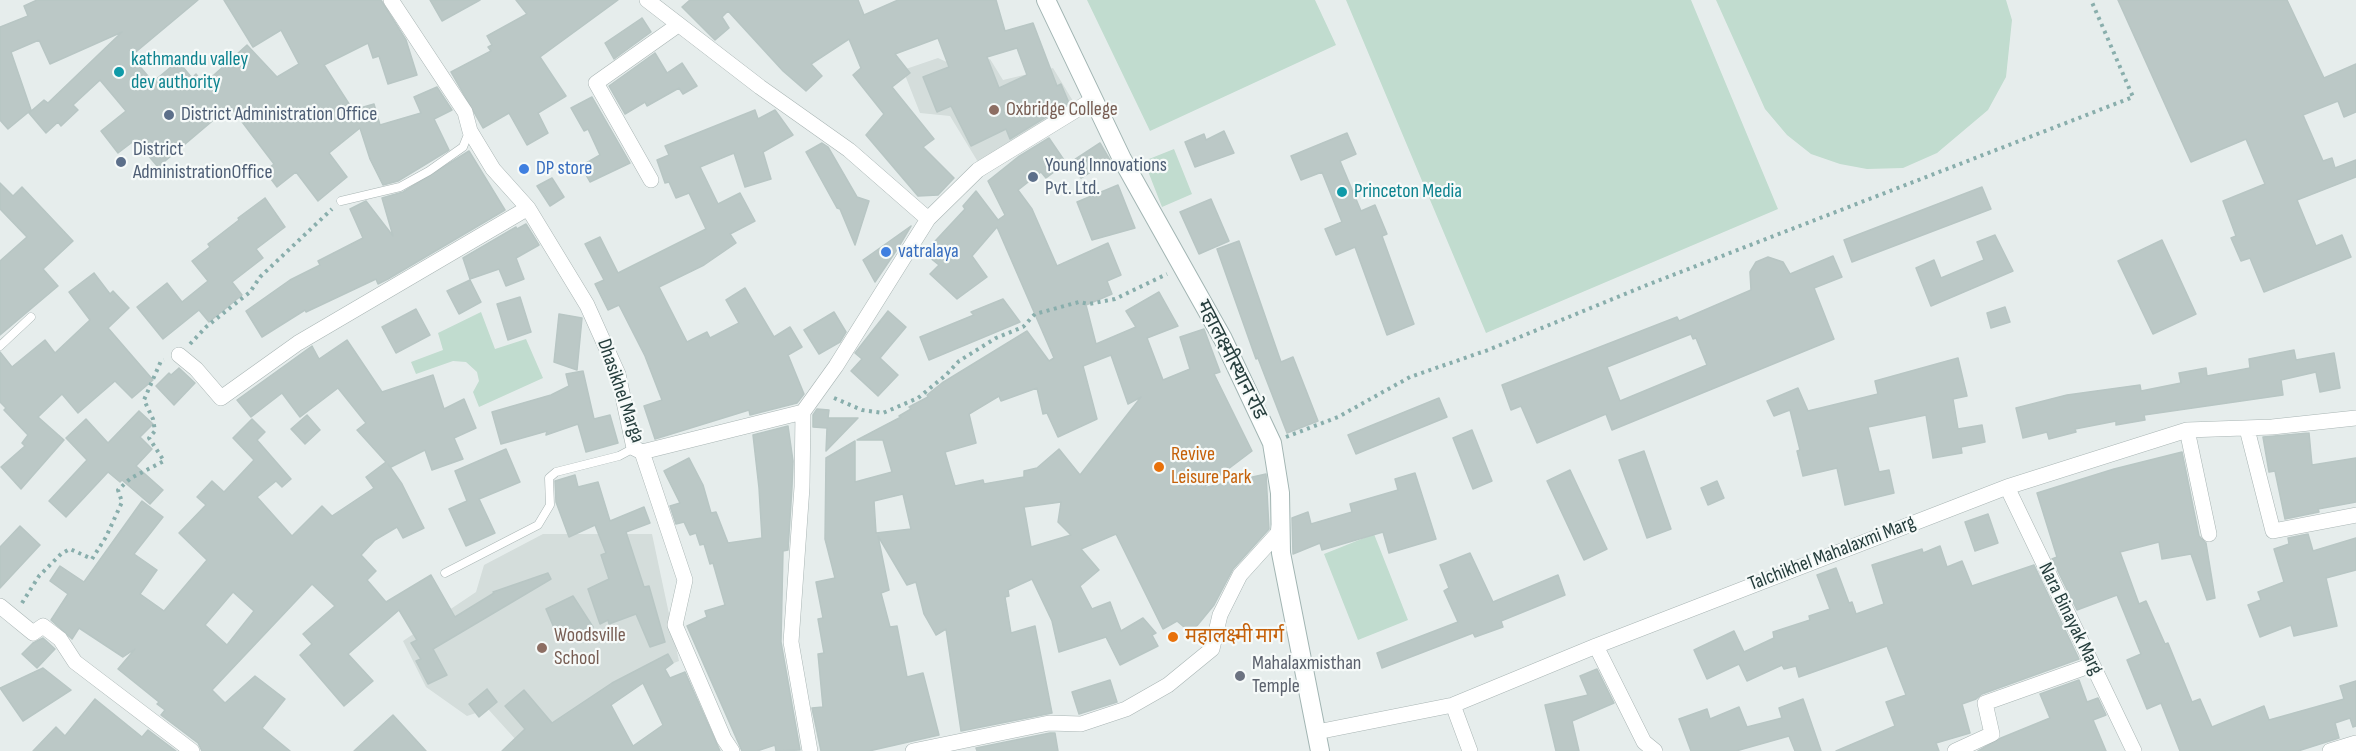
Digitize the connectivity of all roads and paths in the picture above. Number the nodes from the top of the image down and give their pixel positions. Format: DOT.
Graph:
graph roads {
  1 [pos="391,0"];
  2 [pos="648,0"];
  3 [pos="1046,0"];
  4 [pos="2091,0"];
  5 [pos="678,25"];
  6 [pos="1094,99"];
  7 [pos="470,131"];
  8 [pos="651,180"];
  9 [pos="341,201"];
  10 [pos="528,208"];
  11 [pos="928,219"];
  12 [pos="1186,272"];
  13 [pos="31,317"];
  14 [pos="0,346"];
  15 [pos="179,355"];
  16 [pos="815,394"];
  17 [pos="803,412"];
  18 [pos="2356,418"];
  19 [pos="2247,429"];
  20 [pos="2187,430"];
  21 [pos="1272,443"];
  22 [pos="638,450"];
  23 [pos="2007,488"];
  24 [pos="2356,515"];
  25 [pos="1281,517"];
  26 [pos="2209,534"];
  27 [pos="445,573"];
  28 [pos="0,606"];
  29 [pos="14,616"];
  30 [pos="1596,646"];
  31 [pos="2092,665"];
  32 [pos="1453,705"];
  33 [pos="1317,732"];
  34 [pos="2356,743"];
  35 [pos="192,751"];
  36 [pos="732,751"];
  37 [pos="810,751"];
  38 [pos="913,751"];
  39 [pos="1320,751"];
  40 [pos="1470,751"];
  41 [pos="1655,751"];
  42 [pos="1955,751"];
  43 [pos="2134,751"];
  44 [pos="2331,751"];
  1 -- 7 [label="street, Dhasikhel Marga"];
  2 -- 5 [label="street"];
  3 -- 6 [label="street, महालक्ष्मीस्थान रोड"];
  4 -- 21 [label="path"];
  5 -- 8 [label="street"];
  5 -- 11 [label="street"];
  6 -- 11 [label="street"];
  6 -- 12 [label="street, महालक्ष्मीस्थान रोड"];
  7 -- 9 [label="lane"];
  7 -- 10 [label="street, Dhasikhel Marga"];
  9 -- 15 [label="path"];
  10 -- 15 [label="street"];
  10 -- 22 [label="street, Dhasikhel Marga"];
  11 -- 16 [label="street"];
  12 -- 16 [label="path"];
  12 -- 21 [label="street, महालक्ष्मीस्थान रोड"];
  13 -- 14 [label="lane"];
  15 -- 29 [label="path"];
  16 -- 17 [label="street"];
  17 -- 22 [label="street"];
  17 -- 37 [label="street"];
  18 -- 19 [label="street, Talchikhel Mahalaxmi Marg"];
  19 -- 20 [label="street, Talchikhel Mahalaxmi Marg"];
  19 -- 24 [label="street"];
  20 -- 23 [label="street, Talchikhel Mahalaxmi Marg"];
  20 -- 26 [label="street"];
  21 -- 25 [label="street, महालक्ष्मीस्थान रोड"];
  22 -- 27 [label="lane"];
  22 -- 36 [label="street, Dhasikhel Marga"];
  23 -- 30 [label="street, Talchikhel Mahalaxmi Marg"];
  23 -- 31 [label="street, Nara Binayak Marg"];
  25 -- 33 [label="street, महालक्ष्मीस्थान रोड"];
  25 -- 38 [label="street"];
  28 -- 29 [label="street"];
  29 -- 35 [label="street"];
  30 -- 32 [label="street, Talchikhel Mahalaxmi Marg"];
  30 -- 41 [label="street"];
  31 -- 42 [label="street"];
  31 -- 43 [label="street, Nara Binayak Marg"];
  32 -- 33 [label="street, Talchikhel Mahalaxmi Marg"];
  32 -- 40 [label="street"];
  33 -- 39 [label="street, महालक्ष्मीस्थान रोड"];
  34 -- 44 [label="street"];
}
